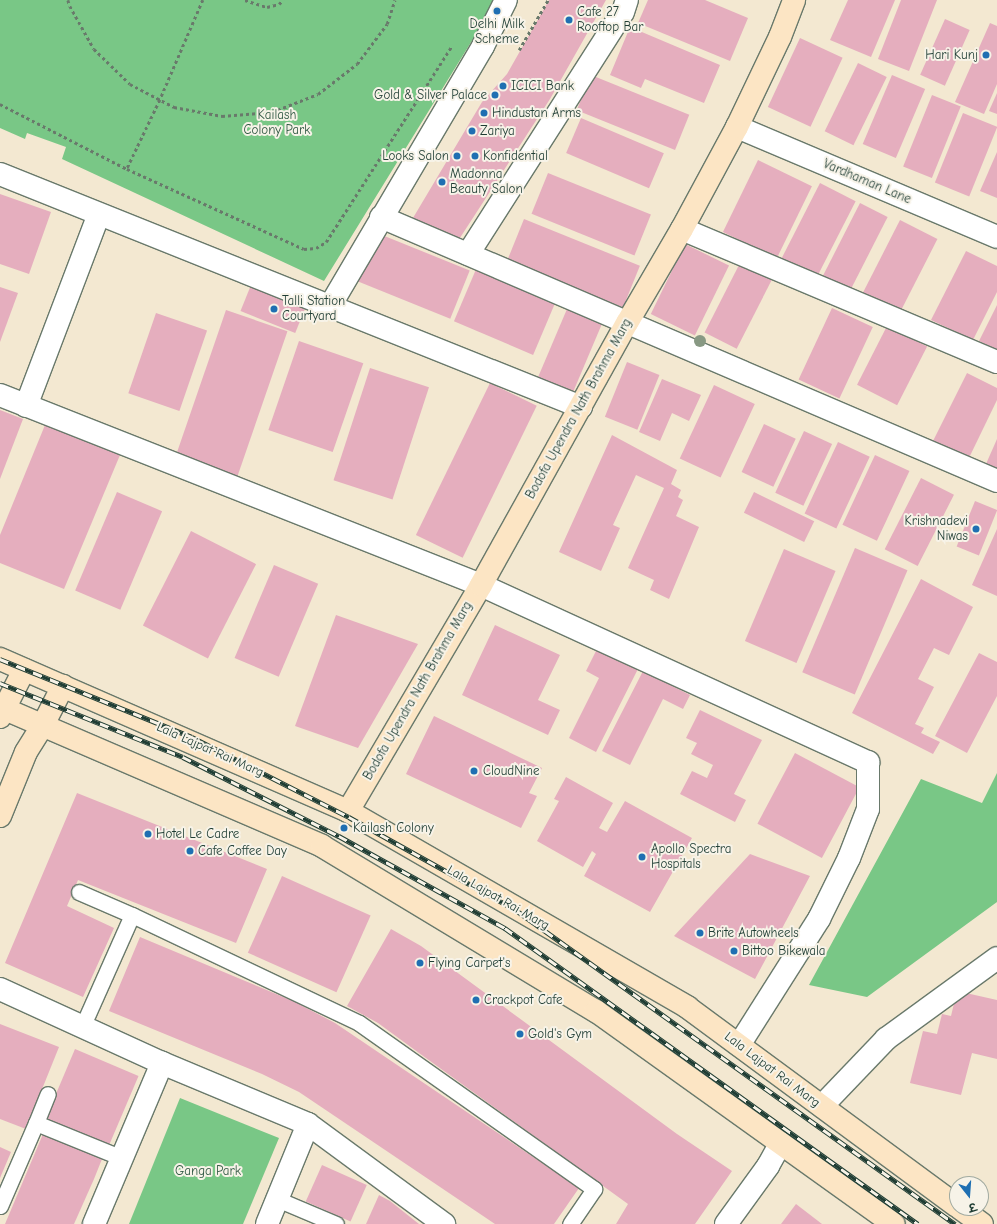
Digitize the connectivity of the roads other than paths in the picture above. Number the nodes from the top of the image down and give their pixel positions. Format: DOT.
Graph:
graph roads {
  1 [pos="506,0"];
  2 [pos="627,0"];
  3 [pos="794,0"];
  4 [pos="737,127"];
  5 [pos="0,174"];
  6 [pos="99,214"];
  7 [pos="381,217"];
  8 [pos="682,229"];
  9 [pos="997,236"];
  10 [pos="468,254"];
  11 [pos="330,306"];
  12 [pos="627,323"];
  13 [pos="997,362"];
  14 [pos="0,395"];
  15 [pos="26,406"];
  16 [pos="581,407"];
  17 [pos="997,481"];
  18 [pos="481,585"];
  19 [pos="0,659"];
  20 [pos="24,670"];
  21 [pos="62,686"];
  22 [pos="1,711"];
  23 [pos="43,725"];
  24 [pos="348,811"];
  25 [pos="0,816"];
  26 [pos="79,892"];
  27 [pos="132,915"];
  28 [pos="997,958"];
  29 [pos="0,989"];
  30 [pos="83,1026"];
  31 [pos="739,1045"];
  32 [pos="162,1063"];
  33 [pos="48,1094"];
  34 [pos="822,1106"];
  35 [pos="36,1123"];
  36 [pos="308,1124"];
  37 [pos="781,1143"];
  38 [pos="122,1158"];
  39 [pos="277,1199"];
  40 [pos="949,1200"];
  41 [pos="0,1206"];
  42 [pos="971,1216"];
  43 [pos="94,1224"];
  44 [pos="267,1224"];
  45 [pos="336,1224"];
  46 [pos="444,1224"];
  47 [pos="570,1224"];
  48 [pos="726,1224"];
  49 [pos="894,1224"];
  50 [pos="982,1224"];
  1 -- 7 [label="street"];
  2 -- 10 [label="street"];
  3 -- 4 [label="main road, Bodofa Upendra Nath Brahma Marg"];
  4 -- 8 [label="main road, Bodofa Upendra Nath Brahma Marg"];
  4 -- 9 [label="street, Vardhaman Lane"];
  5 -- 6 [label="street"];
  6 -- 11 [label="street"];
  6 -- 15 [label="street"];
  7 -- 10 [label="street"];
  7 -- 11 [label="street"];
  8 -- 12 [label="main road, Bodofa Upendra Nath Brahma Marg"];
  8 -- 13 [label="street"];
  10 -- 12 [label="street"];
  11 -- 16 [label="street"];
  12 -- 16 [label="main road, Bodofa Upendra Nath Brahma Marg"];
  12 -- 17 [label="street"];
  14 -- 15 [label="street"];
  15 -- 18 [label="street"];
  16 -- 18 [label="main road, Bodofa Upendra Nath Brahma Marg"];
  18 -- 24 [label="main road, Bodofa Upendra Nath Brahma Marg"];
  18 -- 31 [label="street"];
  19 -- 20 [label="main road, Lala Lajpat Rai Marg"];
  20 -- 21 [label="main road, Lala Lajpat Rai Marg"];
  20 -- 22 [label="main road"];
  21 -- 23 [label="main road"];
  21 -- 24 [label="main road, Lala Lajpat Rai Marg"];
  22 -- 23 [label="main road"];
  23 -- 25 [label="main road"];
  23 -- 37 [label="main road"];
  24 -- 31 [label="main road, Lala Lajpat Rai Marg"];
  26 -- 27 [label="lane"];
  27 -- 30 [label="lane"];
  27 -- 47 [label="lane"];
  28 -- 34 [label="street"];
  29 -- 30 [label="street"];
  30 -- 32 [label="street"];
  31 -- 34 [label="main road, Lala Lajpat Rai Marg"];
  32 -- 36 [label="street"];
  32 -- 38 [label="street"];
  33 -- 35 [label="lane"];
  34 -- 40 [label="main road, Lala Lajpat Rai Marg"];
  35 -- 38 [label="lane"];
  35 -- 41 [label="lane"];
  36 -- 39 [label="street"];
  36 -- 46 [label="street"];
  37 -- 48 [label="street"];
  37 -- 49 [label="main road"];
  38 -- 43 [label="street"];
  39 -- 44 [label="street"];
  39 -- 45 [label="lane"];
  42 -- 50 [label="main road"];
}
